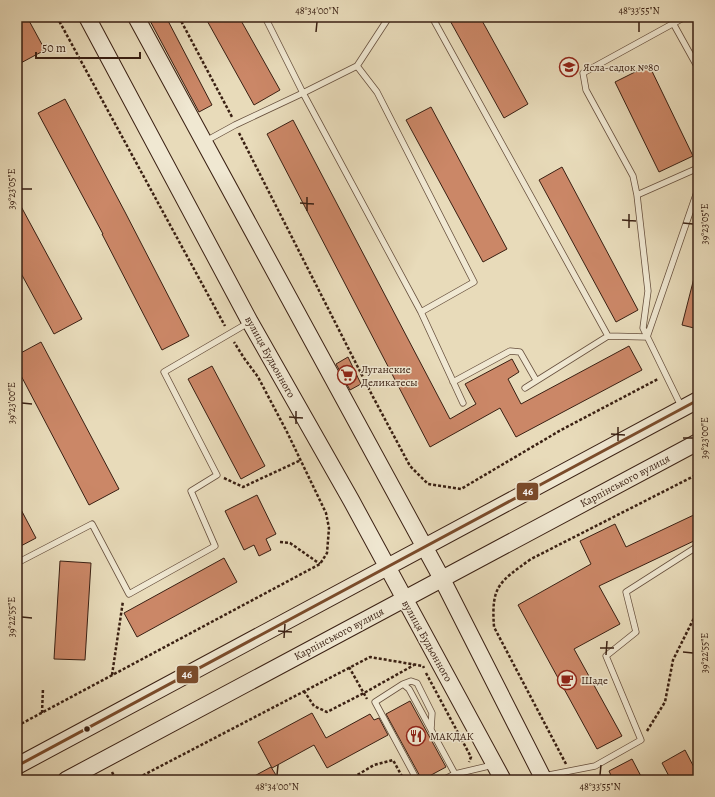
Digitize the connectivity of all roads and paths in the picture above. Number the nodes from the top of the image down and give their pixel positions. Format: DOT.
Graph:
graph roads {
  1 [pos="57,17"];
  2 [pos="87,17"];
  3 [pos="136,17"];
  4 [pos="179,17"];
  5 [pos="265,17"];
  6 [pos="389,17"];
  7 [pos="432,17"];
  8 [pos="685,17"];
  9 [pos="673,23"];
  10 [pos="357,66"];
  11 [pos="698,68"];
  12 [pos="303,93"];
  13 [pos="235,125"];
  14 [pos="204,142"];
  15 [pos="698,168"];
  16 [pos="698,189"];
  17 [pos="637,195"];
  18 [pos="421,312"];
  19 [pos="250,322"];
  20 [pos="229,334"];
  21 [pos="608,336"];
  22 [pos="647,337"];
  23 [pos="666,375"];
  24 [pos="536,380"];
  25 [pos="453,382"];
  26 [pos="525,388"];
  27 [pos="698,400"];
  28 [pos="463,403"];
  29 [pos="682,408"];
  30 [pos="698,442"];
  31 [pos="301,460"];
  32 [pos="698,474"];
  33 [pos="217,475"];
  34 [pos="280,542"];
  35 [pos="698,546"];
  36 [pos="424,547"];
  37 [pos="17,563"];
  38 [pos="320,564"];
  39 [pos="387,567"];
  40 [pos="442,579"];
  41 [pos="125,585"];
  42 [pos="405,599"];
  43 [pos="698,610"];
  44 [pos="414,665"];
  45 [pos="112,676"];
  46 [pos="403,684"];
  47 [pos="43,688"];
  48 [pos="304,691"];
  49 [pos="42,713"];
  50 [pos="17,726"];
  51 [pos="431,730"];
  52 [pos="641,740"];
  53 [pos="495,764"];
  54 [pos="17,766"];
  55 [pos="470,770"];
  56 [pos="570,771"];
  57 [pos="455,774"];
  58 [pos="543,778"];
  59 [pos="66,780"];
  60 [pos="134,780"];
  61 [pos="349,780"];
  62 [pos="404,780"];
  63 [pos="417,780"];
  64 [pos="443,780"];
  65 [pos="503,780"];
  1 -- 20 [label="path"];
  2 -- 19 [label="main road, вулиця Будьонного"];
  3 -- 14 [label="main road"];
  4 -- 13 [label="path"];
  5 -- 12 [label="lane"];
  6 -- 10 [label="lane"];
  7 -- 21 [label="lane"];
  8 -- 9 [label="lane"];
  9 -- 11 [label="lane"];
  9 -- 17 [label="lane"];
  10 -- 12 [label="lane"];
  10 -- 18 [label="lane"];
  12 -- 13 [label="lane"];
  12 -- 18 [label="lane"];
  13 -- 14 [label="lane"];
  13 -- 23 [label="path"];
  14 -- 36 [label="main road"];
  15 -- 17 [label="lane"];
  16 -- 22 [label="lane"];
  17 -- 22 [label="lane"];
  18 -- 25 [label="lane"];
  19 -- 20 [label="lane"];
  19 -- 39 [label="main road, вулиця Будьонного"];
  20 -- 31 [label="path"];
  20 -- 33 [label="lane"];
  21 -- 22 [label="lane"];
  21 -- 24 [label="lane"];
  22 -- 23 [label="lane"];
  23 -- 29 [label="lane"];
  24 -- 25 [label="lane"];
  24 -- 26 [label="lane"];
  25 -- 28 [label="lane"];
  27 -- 29 [label="main road"];
  29 -- 36 [label="main road"];
  30 -- 40 [label="main road, Карпінського вулиця"];
  31 -- 33 [label="path"];
  31 -- 38 [label="path"];
  32 -- 56 [label="path"];
  33 -- 41 [label="lane"];
  34 -- 38 [label="path"];
  35 -- 52 [label="lane"];
  36 -- 39 [label="main road"];
  36 -- 40 [label="main road"];
  37 -- 41 [label="lane"];
  38 -- 45 [label="path"];
  39 -- 42 [label="main road, вулиця Будьонного"];
  39 -- 54 [label="main road"];
  40 -- 42 [label="main road, Карпінського вулиця"];
  40 -- 58 [label="main road"];
  41 -- 45 [label="path"];
  42 -- 53 [label="main road, вулиця Будьонного"];
  42 -- 59 [label="main road, Карпінського вулиця"];
  43 -- 52 [label="path"];
  44 -- 48 [label="path"];
  44 -- 48 [label="path"];
  44 -- 55 [label="path"];
  45 -- 49 [label="path"];
  46 -- 51 [label="lane"];
  46 -- 51 [label="lane"];
  46 -- 63 [label="lane"];
  47 -- 49 [label="path"];
  48 -- 60 [label="path"];
  49 -- 50 [label="path"];
  51 -- 57 [label="lane"];
  52 -- 56 [label="lane"];
  53 -- 55 [label="lane"];
  53 -- 65 [label="main road, вулиця Будьонного"];
  55 -- 57 [label="lane"];
  56 -- 58 [label="lane"];
  57 -- 64 [label="lane"];
  61 -- 62 [label="path"];
}
